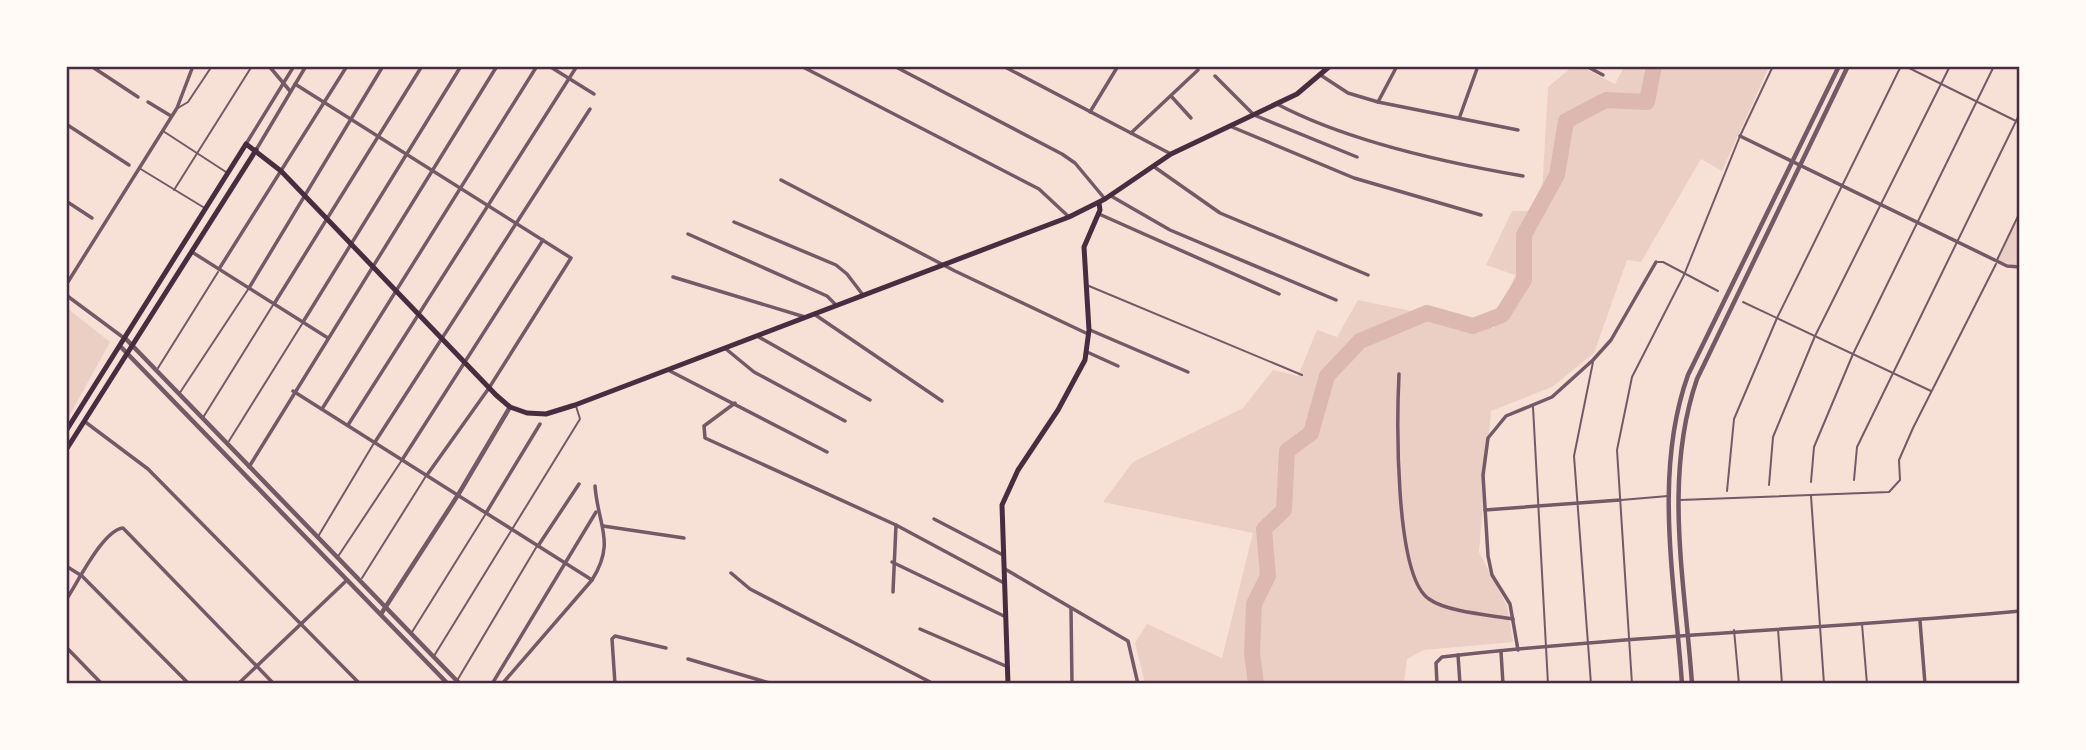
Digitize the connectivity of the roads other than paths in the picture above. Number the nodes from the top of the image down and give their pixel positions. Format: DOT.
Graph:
graph roads {
  1 [pos="91,66"];
  2 [pos="193,66"];
  3 [pos="212,66"];
  4 [pos="252,66"];
  5 [pos="269,66"];
  6 [pos="295,66"];
  7 [pos="306,66"];
  8 [pos="347,66"];
  9 [pos="383,66"];
  10 [pos="422,66"];
  11 [pos="461,66"];
  12 [pos="497,66"];
  13 [pos="537,66"];
  14 [pos="549,66"];
  15 [pos="577,66"];
  16 [pos="801,66"];
  17 [pos="894,66"];
  18 [pos="1003,66"];
  19 [pos="1118,66"];
  20 [pos="1331,66"];
  21 [pos="1396,66"];
  22 [pos="1478,66"];
  23 [pos="1586,66"];
  24 [pos="1773,66"];
  25 [pos="1839,66"];
  26 [pos="1848,66"];
  27 [pos="1900,66"];
  28 [pos="1905,66"];
  29 [pos="1950,66"];
  30 [pos="1994,66"];
  31 [pos="1198,69"];
  32 [pos="1603,75"];
  33 [pos="1215,76"];
  34 [pos="1322,76"];
  35 [pos="569,79"];
  36 [pos="284,84"];
  37 [pos="295,85"];
  38 [pos="1942,85"];
  39 [pos="290,91"];
  40 [pos="594,94"];
  41 [pos="1171,96"];
  42 [pos="138,97"];
  43 [pos="148,102"];
  44 [pos="324,102"];
  45 [pos="1378,102"];
  46 [pos="1977,102"];
  47 [pos="1276,104"];
  48 [pos="177,108"];
  49 [pos="590,109"];
  50 [pos="1090,112"];
  51 [pos="2020,113"];
  52 [pos="1254,115"];
  53 [pos="1460,116"];
  54 [pos="171,117"];
  55 [pos="350,118"];
  56 [pos="1191,118"];
  57 [pos="2018,122"];
  58 [pos="66,124"];
  59 [pos="1232,127"];
  60 [pos="162,130"];
  61 [pos="1518,130"];
  62 [pos="1131,133"];
  63 [pos="1740,136"];
  64 [pos="379,138"];
  65 [pos="246,145"];
  66 [pos="256,150"];
  67 [pos="406,153"];
  68 [pos="197,154"];
  69 [pos="1171,154"];
  70 [pos="1357,158"];
  71 [pos="1792,161"];
  72 [pos="130,164"];
  73 [pos="1800,164"];
  74 [pos="1152,165"];
  75 [pos="138,168"];
  76 [pos="431,169"];
  77 [pos="281,171"];
  78 [pos="228,173"];
  79 [pos="1523,176"];
  80 [pos="781,180"];
  81 [pos="1842,186"];
  82 [pos="462,189"];
  83 [pos="174,190"];
  84 [pos="303,194"];
  85 [pos="1105,199"];
  86 [pos="66,201"];
  87 [pos="1883,205"];
  88 [pos="489,206"];
  89 [pos="205,208"];
  90 [pos="2020,212"];
  91 [pos="1098,214"];
  92 [pos="1481,215"];
  93 [pos="1069,217"];
  94 [pos="92,218"];
  95 [pos="327,220"];
  96 [pos="734,222"];
  97 [pos="1918,222"];
  98 [pos="517,223"];
  99 [pos="688,234"];
  100 [pos="543,240"];
  101 [pos="1955,240"];
  102 [pos="351,243"];
  103 [pos="191,251"];
  104 [pos="1656,262"];
  105 [pos="1996,262"];
  106 [pos="372,265"];
  107 [pos="946,265"];
  108 [pos="2020,267"];
  109 [pos="219,269"];
  110 [pos="1368,275"];
  111 [pos="1684,275"];
  112 [pos="673,277"];
  113 [pos="66,285"];
  114 [pos="1086,285"];
  115 [pos="249,288"];
  116 [pos="396,290"];
  117 [pos="1718,291"];
  118 [pos="1279,294"];
  119 [pos="66,295"];
  120 [pos="863,295"];
  121 [pos="1336,300"];
  122 [pos="1743,302"];
  123 [pos="274,304"];
  124 [pos="836,305"];
  125 [pos="813,313"];
  126 [pos="419,315"];
  127 [pos="806,317"];
  128 [pos="1777,318"];
  129 [pos="303,322"];
  130 [pos="1090,332"];
  131 [pos="115,334"];
  132 [pos="440,336"];
  133 [pos="757,336"];
  134 [pos="1815,336"];
  135 [pos="125,338"];
  136 [pos="328,338"];
  137 [pos="131,345"];
  138 [pos="120,346"];
  139 [pos="726,349"];
  140 [pos="1087,352"];
  141 [pos="127,353"];
  142 [pos="1853,354"];
  143 [pos="1593,360"];
  144 [pos="464,363"];
  145 [pos="1118,366"];
  146 [pos="668,370"];
  147 [pos="156,372"];
  148 [pos="1188,372"];
  149 [pos="1894,373"];
  150 [pos="1301,374"];
  151 [pos="1399,374"];
  152 [pos="489,388"];
  153 [pos="293,391"];
  154 [pos="1932,391"];
  155 [pos="178,395"];
  156 [pos="870,400"];
  157 [pos="942,401"];
  158 [pos="735,403"];
  159 [pos="575,405"];
  160 [pos="1533,405"];
  161 [pos="510,407"];
  162 [pos="322,409"];
  163 [pos="202,420"];
  164 [pos="84,422"];
  165 [pos="845,422"];
  166 [pos="540,424"];
  167 [pos="348,425"];
  168 [pos="66,430"];
  169 [pos="375,442"];
  170 [pos="226,445"];
  171 [pos="66,450"];
  172 [pos="827,452"];
  173 [pos="402,460"];
  174 [pos="249,467"];
  175 [pos="427,475"];
  176 [pos="1854,480"];
  177 [pos="1811,482"];
  178 [pos="579,484"];
  179 [pos="1769,485"];
  180 [pos="595,486"];
  181 [pos="1727,491"];
  182 [pos="1811,494"];
  183 [pos="458,495"];
  184 [pos="1669,496"];
  185 [pos="1620,500"];
  186 [pos="1678,500"];
  187 [pos="1577,504"];
  188 [pos="1538,506"];
  189 [pos="1485,509"];
  190 [pos="596,512"];
  191 [pos="486,513"];
  192 [pos="934,519"];
  193 [pos="896,525"];
  194 [pos="603,526"];
  195 [pos="514,530"];
  196 [pos="317,538"];
  197 [pos="684,538"];
  198 [pos="538,546"];
  199 [pos="1004,556"];
  200 [pos="337,558"];
  201 [pos="892,562"];
  202 [pos="567,564"];
  203 [pos="66,566"];
  204 [pos="1005,569"];
  205 [pos="731,573"];
  206 [pos="82,576"];
  207 [pos="347,580"];
  208 [pos="592,580"];
  209 [pos="359,582"];
  210 [pos="1006,584"];
  211 [pos="893,592"];
  212 [pos="66,600"];
  213 [pos="385,608"];
  214 [pos="1071,609"];
  215 [pos="2020,611"];
  216 [pos="380,614"];
  217 [pos="1006,617"];
  218 [pos="1513,619"];
  219 [pos="1920,621"];
  220 [pos="302,623"];
  221 [pos="1862,623"];
  222 [pos="1819,626"];
  223 [pos="1778,628"];
  224 [pos="920,629"];
  225 [pos="1734,630"];
  226 [pos="411,633"];
  227 [pos="1688,635"];
  228 [pos="1678,636"];
  229 [pos="1629,640"];
  230 [pos="1588,643"];
  231 [pos="66,647"];
  232 [pos="1545,648"];
  233 [pos="666,649"];
  234 [pos="1518,650"];
  235 [pos="1501,652"];
  236 [pos="1458,655"];
  237 [pos="434,657"];
  238 [pos="688,659"];
  239 [pos="257,666"];
  240 [pos="1008,667"];
  241 [pos="458,682"];
  242 [pos="102,684"];
  243 [pos="189,684"];
  244 [pos="237,684"];
  245 [pos="274,684"];
  246 [pos="360,684"];
  247 [pos="449,684"];
  248 [pos="492,684"];
  249 [pos="502,684"];
  250 [pos="615,684"];
  251 [pos="772,684"];
  252 [pos="934,684"];
  253 [pos="1009,684"];
  254 [pos="1072,684"];
  255 [pos="1138,684"];
  256 [pos="1437,684"];
  257 [pos="1460,684"];
  258 [pos="1503,684"];
  259 [pos="1548,684"];
  260 [pos="1591,684"];
  261 [pos="1632,684"];
  262 [pos="1682,684"];
  263 [pos="1692,684"];
  264 [pos="1739,684"];
  265 [pos="1782,684"];
  266 [pos="1824,684"];
  267 [pos="1867,684"];
  268 [pos="1925,684"];
  1 -- 42 [label="street"];
  2 -- 48 [label="street"];
  3 -- 48 [label="lane"];
  4 -- 68 [label="lane"];
  5 -- 36 [label="street"];
  6 -- 36 [label="street"];
  7 -- 37 [label="street"];
  8 -- 44 [label="street"];
  9 -- 55 [label="street"];
  10 -- 64 [label="street"];
  11 -- 67 [label="street"];
  12 -- 76 [label="street"];
  13 -- 82 [label="street"];
  14 -- 35 [label="street"];
  15 -- 35 [label="street"];
  16 -- 93 [label="street"];
  17 -- 85 [label="street"];
  18 -- 50 [label="street"];
  19 -- 50 [label="street"];
  20 -- 34 [label="main road"];
  21 -- 45 [label="street"];
  22 -- 53 [label="street"];
  23 -- 32 [label="street"];
  24 -- 63 [label="lane"];
  25 -- 71 [label="street"];
  26 -- 73 [label="street"];
  27 -- 81 [label="lane"];
  28 -- 38 [label="lane"];
  29 -- 38 [label="lane"];
  30 -- 46 [label="lane"];
  31 -- 41 [label="street"];
  33 -- 52 [label="street"];
  34 -- 45 [label="street"];
  34 -- 47 [label="main road"];
  35 -- 40 [label="street"];
  35 -- 88 [label="street"];
  36 -- 39 [label="street"];
  36 -- 65 [label="street"];
  37 -- 39 [label="street"];
  37 -- 44 [label="street"];
  38 -- 46 [label="lane"];
  38 -- 87 [label="lane"];
  39 -- 66 [label="street"];
  41 -- 56 [label="street"];
  41 -- 62 [label="street"];
  43 -- 54 [label="street"];
  44 -- 55 [label="street"];
  44 -- 77 [label="street"];
  45 -- 53 [label="street"];
  46 -- 57 [label="lane"];
  46 -- 97 [label="lane"];
  47 -- 52 [label="main road"];
  47 -- 79 [label="street"];
  48 -- 54 [label="street"];
  49 -- 98 [label="street"];
  50 -- 62 [label="street"];
  51 -- 57 [label="lane"];
  52 -- 59 [label="main road"];
  52 -- 70 [label="street"];
  53 -- 61 [label="street"];
  54 -- 60 [label="street"];
  55 -- 64 [label="street"];
  55 -- 84 [label="street"];
  57 -- 101 [label="lane"];
  58 -- 72 [label="street"];
  59 -- 69 [label="main road"];
  59 -- 92 [label="street"];
  60 -- 68 [label="lane"];
  60 -- 75 [label="street"];
  62 -- 69 [label="street"];
  63 -- 71 [label="street"];
  63 -- 111 [label="lane"];
  64 -- 67 [label="street"];
  64 -- 95 [label="street"];
  65 -- 66 [label="main road"];
  65 -- 78 [label="main road"];
  66 -- 77 [label="main road"];
  66 -- 103 [label="main road"];
  67 -- 76 [label="street"];
  67 -- 102 [label="street"];
  68 -- 78 [label="lane"];
  68 -- 83 [label="lane"];
  69 -- 74 [label="main road"];
  71 -- 73 [label="street"];
  71 -- 184 [label="street"];
  73 -- 81 [label="street"];
  73 -- 186 [label="street"];
  74 -- 85 [label="main road"];
  74 -- 110 [label="street"];
  75 -- 83 [label="lane"];
  75 -- 113 [label="street"];
  76 -- 82 [label="street"];
  76 -- 106 [label="street"];
  77 -- 84 [label="main road"];
  77 -- 109 [label="street"];
  78 -- 89 [label="main road"];
  80 -- 107 [label="street"];
  81 -- 87 [label="street"];
  81 -- 128 [label="lane"];
  82 -- 88 [label="street"];
  82 -- 116 [label="street"];
  83 -- 89 [label="lane"];
  84 -- 95 [label="main road"];
  84 -- 115 [label="street"];
  85 -- 91 [label="main road"];
  85 -- 93 [label="main road"];
  85 -- 121 [label="street"];
  86 -- 94 [label="street"];
  87 -- 97 [label="street"];
  87 -- 134 [label="lane"];
  88 -- 98 [label="street"];
  88 -- 126 [label="street"];
  89 -- 135 [label="main road"];
  90 -- 105 [label="lane"];
  91 -- 114 [label="main road"];
  91 -- 118 [label="street"];
  93 -- 107 [label="main road"];
  95 -- 102 [label="main road"];
  95 -- 123 [label="street"];
  96 -- 120 [label="street"];
  97 -- 101 [label="street"];
  97 -- 142 [label="lane"];
  98 -- 100 [label="street"];
  98 -- 132 [label="street"];
  99 -- 124 [label="street"];
  100 -- 144 [label="street"];
  100 -- 152 [label="street"];
  101 -- 105 [label="street"];
  101 -- 149 [label="lane"];
  102 -- 106 [label="main road"];
  102 -- 129 [label="street"];
  103 -- 109 [label="street"];
  103 -- 137 [label="main road"];
  104 -- 111 [label="lane"];
  104 -- 143 [label="street"];
  105 -- 108 [label="street"];
  105 -- 154 [label="lane"];
  106 -- 116 [label="main road"];
  106 -- 136 [label="street"];
  107 -- 120 [label="main road"];
  107 -- 130 [label="street"];
  109 -- 115 [label="street"];
  109 -- 147 [label="lane"];
  111 -- 117 [label="lane"];
  111 -- 185 [label="lane"];
  112 -- 127 [label="street"];
  114 -- 130 [label="main road"];
  114 -- 150 [label="lane"];
  115 -- 123 [label="street"];
  115 -- 155 [label="lane"];
  116 -- 126 [label="main road"];
  116 -- 162 [label="street"];
  119 -- 131 [label="street"];
  120 -- 124 [label="main road"];
  122 -- 128 [label="lane"];
  123 -- 129 [label="street"];
  123 -- 163 [label="lane"];
  124 -- 125 [label="main road"];
  125 -- 127 [label="main road"];
  125 -- 157 [label="street"];
  126 -- 132 [label="main road"];
  126 -- 167 [label="street"];
  127 -- 133 [label="main road"];
  128 -- 134 [label="lane"];
  128 -- 181 [label="lane"];
  129 -- 136 [label="street"];
  129 -- 170 [label="lane"];
  130 -- 140 [label="main road"];
  130 -- 148 [label="street"];
  131 -- 135 [label="street"];
  131 -- 138 [label="street"];
  132 -- 144 [label="main road"];
  132 -- 169 [label="street"];
  133 -- 139 [label="main road"];
  133 -- 156 [label="street"];
  134 -- 142 [label="lane"];
  134 -- 179 [label="lane"];
  135 -- 137 [label="street"];
  135 -- 138 [label="main road"];
  136 -- 153 [label="street"];
  137 -- 141 [label="main road"];
  137 -- 147 [label="street"];
  138 -- 141 [label="street"];
  138 -- 168 [label="main road"];
  139 -- 146 [label="main road"];
  139 -- 165 [label="street"];
  140 -- 145 [label="street"];
  140 -- 199 [label="main road"];
  141 -- 164 [label="main road"];
  141 -- 207 [label="street"];
  142 -- 149 [label="lane"];
  142 -- 177 [label="lane"];
  143 -- 160 [label="street"];
  143 -- 187 [label="lane"];
  144 -- 152 [label="main road"];
  144 -- 173 [label="street"];
  146 -- 158 [label="street"];
  146 -- 159 [label="main road"];
  147 -- 155 [label="street"];
  149 -- 154 [label="lane"];
  149 -- 176 [label="lane"];
  151 -- 218 [label="street"];
  152 -- 161 [label="main road"];
  152 -- 175 [label="street"];
  153 -- 162 [label="street"];
  153 -- 174 [label="street"];
  154 -- 182 [label="lane"];
  155 -- 163 [label="street"];
  158 -- 172 [label="street"];
  158 -- 193 [label="street"];
  159 -- 161 [label="main road"];
  159 -- 195 [label="lane"];
  160 -- 188 [label="lane"];
  160 -- 189 [label="street"];
  161 -- 183 [label="street"];
  162 -- 167 [label="street"];
  163 -- 170 [label="street"];
  164 -- 171 [label="main road"];
  164 -- 220 [label="street"];
  166 -- 191 [label="street"];
  167 -- 169 [label="street"];
  169 -- 173 [label="street"];
  169 -- 196 [label="lane"];
  170 -- 174 [label="street"];
  173 -- 175 [label="street"];
  173 -- 200 [label="lane"];
  174 -- 196 [label="street"];
  175 -- 183 [label="street"];
  175 -- 209 [label="lane"];
  178 -- 198 [label="street"];
  180 -- 190 [label="street"];
  182 -- 186 [label="lane"];
  182 -- 222 [label="lane"];
  183 -- 191 [label="street"];
  183 -- 213 [label="street"];
  184 -- 185 [label="lane"];
  184 -- 228 [label="street"];
  185 -- 187 [label="street"];
  185 -- 229 [label="lane"];
  186 -- 227 [label="street"];
  187 -- 188 [label="street"];
  187 -- 230 [label="lane"];
  188 -- 189 [label="street"];
  188 -- 232 [label="lane"];
  189 -- 218 [label="street"];
  190 -- 194 [label="street"];
  190 -- 202 [label="street"];
  191 -- 195 [label="street"];
  191 -- 226 [label="lane"];
  192 -- 199 [label="street"];
  193 -- 201 [label="street"];
  193 -- 210 [label="street"];
  194 -- 197 [label="street"];
  194 -- 208 [label="street"];
  195 -- 198 [label="street"];
  195 -- 237 [label="lane"];
  196 -- 200 [label="street"];
  198 -- 202 [label="street"];
  198 -- 241 [label="lane"];
  199 -- 204 [label="main road"];
  200 -- 209 [label="street"];
  201 -- 211 [label="street"];
  201 -- 217 [label="street"];
  202 -- 208 [label="street"];
  202 -- 248 [label="street"];
  203 -- 206 [label="street"];
  204 -- 210 [label="main road"];
  204 -- 214 [label="street"];
  205 -- 252 [label="street"];
  206 -- 212 [label="street"];
  206 -- 239 [label="street"];
  206 -- 243 [label="street"];
  207 -- 216 [label="street"];
  207 -- 220 [label="street"];
  208 -- 249 [label="street"];
  209 -- 213 [label="street"];
  210 -- 217 [label="main road"];
  213 -- 216 [label="street"];
  213 -- 226 [label="street"];
  214 -- 254 [label="street"];
  214 -- 255 [label="street"];
  215 -- 219 [label="street"];
  216 -- 247 [label="street"];
  217 -- 240 [label="main road"];
  218 -- 234 [label="street"];
  219 -- 221 [label="street"];
  219 -- 268 [label="street"];
  220 -- 239 [label="street"];
  220 -- 246 [label="street"];
  221 -- 222 [label="street"];
  221 -- 267 [label="lane"];
  222 -- 223 [label="street"];
  222 -- 266 [label="lane"];
  223 -- 225 [label="street"];
  223 -- 265 [label="lane"];
  224 -- 240 [label="street"];
  225 -- 227 [label="street"];
  225 -- 264 [label="lane"];
  226 -- 237 [label="street"];
  227 -- 228 [label="street"];
  227 -- 263 [label="street"];
  228 -- 229 [label="street"];
  228 -- 262 [label="street"];
  229 -- 230 [label="street"];
  229 -- 261 [label="lane"];
  230 -- 232 [label="street"];
  230 -- 260 [label="lane"];
  231 -- 242 [label="street"];
  232 -- 234 [label="street"];
  232 -- 259 [label="lane"];
  233 -- 250 [label="street"];
  234 -- 235 [label="street"];
  235 -- 236 [label="street"];
  235 -- 258 [label="street"];
  236 -- 256 [label="street"];
  236 -- 257 [label="street"];
  237 -- 241 [label="street"];
  238 -- 251 [label="street"];
  239 -- 244 [label="street"];
  239 -- 245 [label="street"];
  240 -- 253 [label="main road"];
}
